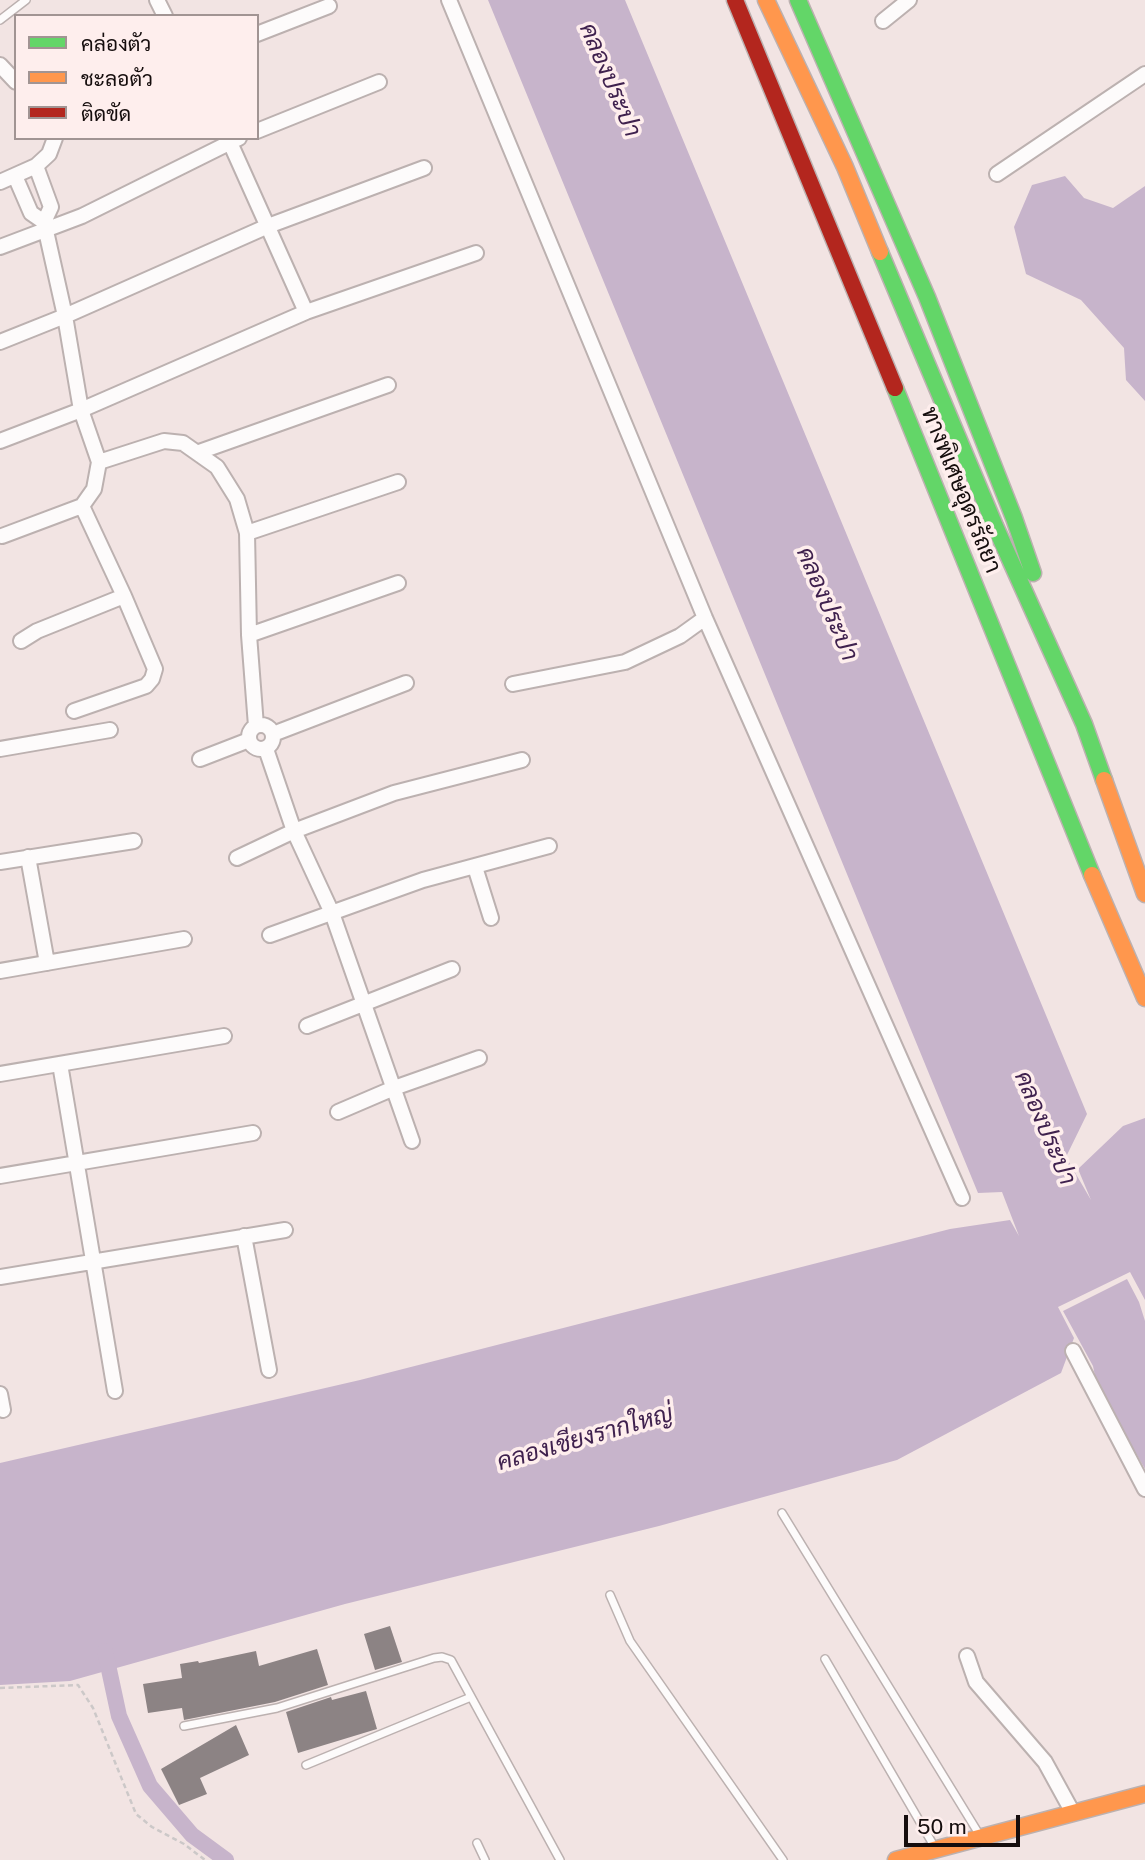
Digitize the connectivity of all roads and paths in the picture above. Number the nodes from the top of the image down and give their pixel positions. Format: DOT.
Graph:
graph roads {
  1 [pos="26,0"];
  2 [pos="449,0"];
  3 [pos="723,0"];
  4 [pos="735,0"];
  5 [pos="766,0"];
  6 [pos="798,0"];
  7 [pos="909,0"];
  8 [pos="329,6"];
  9 [pos="0,20"];
  10 [pos="883,21"];
  11 [pos="259,33"];
  12 [pos="0,65"];
  13 [pos="1145,74"];
  14 [pos="14,80"];
  15 [pos="379,82"];
  16 [pos="771,89"];
  17 [pos="259,130"];
  18 [pos="54,140"];
  19 [pos="230,140"];
  20 [pos="232,140"];
  21 [pos="36,166"];
  22 [pos="424,168"];
  23 [pos="997,174"];
  24 [pos="15,176"];
  25 [pos="0,182"];
  26 [pos="45,226"];
  27 [pos="268,226"];
  28 [pos="0,247"];
  29 [pos="476,253"];
  30 [pos="306,312"];
  31 [pos="65,316"];
  32 [pos="0,342"];
  33 [pos="388,385"];
  34 [pos="81,410"];
  35 [pos="0,442"];
  36 [pos="199,452"];
  37 [pos="99,462"];
  38 [pos="398,482"];
  39 [pos="82,506"];
  40 [pos="247,533"];
  41 [pos="2,536"];
  42 [pos="398,583"];
  43 [pos="124,596"];
  44 [pos="705,618"];
  45 [pos="249,635"];
  46 [pos="21,641"];
  47 [pos="406,683"];
  48 [pos="513,684"];
  49 [pos="74,711"];
  50 [pos="1084,724"];
  51 [pos="256,726"];
  52 [pos="110,730"];
  53 [pos="273,734"];
  54 [pos="249,740"];
  55 [pos="0,749"];
  56 [pos="266,749"];
  57 [pos="200,760"];
  58 [pos="522,760"];
  59 [pos="294,831"];
  60 [pos="134,841"];
  61 [pos="550,846"];
  62 [pos="28,857"];
  63 [pos="237,858"];
  64 [pos="0,862"];
  65 [pos="475,867"];
  66 [pos="1145,894"];
  67 [pos="332,913"];
  68 [pos="491,918"];
  69 [pos="270,935"];
  70 [pos="184,939"];
  71 [pos="47,963"];
  72 [pos="452,969"];
  73 [pos="0,971"];
  74 [pos="1145,998"];
  75 [pos="363,1004"];
  76 [pos="307,1026"];
  77 [pos="225,1036"];
  78 [pos="479,1058"];
  79 [pos="60,1065"];
  80 [pos="0,1074"];
  81 [pos="394,1088"];
  82 [pos="338,1112"];
  83 [pos="253,1133"];
  84 [pos="412,1141"];
  85 [pos="76,1163"];
  86 [pos="0,1176"];
  87 [pos="962,1198"];
  88 [pos="285,1230"];
  89 [pos="244,1236"];
  90 [pos="92,1260"];
  91 [pos="0,1277"];
  92 [pos="1073,1351"];
  93 [pos="269,1370"];
  94 [pos="115,1391"];
  95 [pos="0,1394"];
  96 [pos="3,1410"];
  97 [pos="1145,1489"];
  98 [pos="782,1513"];
  99 [pos="611,1595"];
  100 [pos="967,1656"];
  101 [pos="825,1658"];
  102 [pos="0,1688"];
  103 [pos="471,1697"];
  104 [pos="184,1726"];
  105 [pos="306,1765"];
  106 [pos="1145,1794"];
  107 [pos="1073,1813"];
  108 [pos="982,1838"];
  109 [pos="477,1843"];
  110 [pos="936,1850"];
  111 [pos="205,1860"];
  112 [pos="485,1860"];
  113 [pos="560,1860"];
  114 [pos="783,1860"];
  115 [pos="896,1860"];
  1 -- 9 [label="lane"];
  2 -- 44 [label="street"];
  3 -- 16 [label="main road"];
  4 -- 16 [label="main road, ทางพิเศษอุดรรัถยา"];
  5 -- 50 [label="main road, ทางพิเศษอุดรรัถยา"];
  6 -- 50 [label="main road"];
  7 -- 10 [label="street"];
  8 -- 11 [label="street"];
  12 -- 14 [label="street"];
  13 -- 23 [label="street"];
  15 -- 17 [label="street"];
  16 -- 74 [label="main road, ทางพิเศษอุดรรัถยา"];
  18 -- 21 [label="street"];
  19 -- 26 [label="street"];
  20 -- 27 [label="street"];
  21 -- 24 [label="street"];
  21 -- 26 [label="street"];
  22 -- 27 [label="street"];
  24 -- 25 [label="street"];
  24 -- 26 [label="street"];
  26 -- 28 [label="street"];
  26 -- 31 [label="street"];
  27 -- 30 [label="street"];
  27 -- 31 [label="street"];
  29 -- 30 [label="street"];
  30 -- 34 [label="street"];
  31 -- 32 [label="street"];
  31 -- 34 [label="street"];
  33 -- 36 [label="street"];
  34 -- 35 [label="street"];
  34 -- 37 [label="street"];
  36 -- 37 [label="street"];
  36 -- 40 [label="street"];
  37 -- 39 [label="street"];
  38 -- 40 [label="street"];
  39 -- 41 [label="street"];
  39 -- 43 [label="street"];
  40 -- 45 [label="street"];
  42 -- 45 [label="street"];
  43 -- 46 [label="street"];
  43 -- 49 [label="street"];
  44 -- 48 [label="street"];
  44 -- 87 [label="street"];
  45 -- 51 [label="street"];
  47 -- 53 [label="street"];
  50 -- 66 [label="main road, ทางพิเศษอุดรรัถยา"];
  51 -- 53 [label="street"];
  51 -- 54 [label="street"];
  52 -- 55 [label="street"];
  53 -- 56 [label="street"];
  54 -- 56 [label="street"];
  54 -- 57 [label="street"];
  56 -- 59 [label="street"];
  58 -- 59 [label="street"];
  59 -- 63 [label="street"];
  59 -- 67 [label="street"];
  60 -- 62 [label="street"];
  61 -- 65 [label="street"];
  62 -- 64 [label="street"];
  62 -- 71 [label="street"];
  65 -- 67 [label="street"];
  65 -- 68 [label="street"];
  67 -- 69 [label="street"];
  67 -- 75 [label="street"];
  70 -- 71 [label="street"];
  71 -- 73 [label="street"];
  72 -- 75 [label="street"];
  75 -- 76 [label="street"];
  75 -- 81 [label="street"];
  77 -- 79 [label="street"];
  78 -- 81 [label="street"];
  79 -- 80 [label="street"];
  79 -- 85 [label="street"];
  81 -- 82 [label="street"];
  81 -- 84 [label="street"];
  83 -- 85 [label="street"];
  85 -- 86 [label="street"];
  85 -- 90 [label="street"];
  88 -- 89 [label="street"];
  89 -- 90 [label="street"];
  89 -- 93 [label="street"];
  90 -- 91 [label="street"];
  90 -- 94 [label="street"];
  92 -- 97 [label="street"];
  95 -- 96 [label="street"];
  98 -- 108 [label="lane"];
  99 -- 114 [label="lane"];
  100 -- 107 [label="street"];
  101 -- 110 [label="lane"];
  102 -- 111 [label="path"];
  103 -- 104 [label="lane"];
  103 -- 105 [label="lane"];
  103 -- 113 [label="lane"];
  106 -- 107 [label="main road"];
  107 -- 108 [label="main road"];
  108 -- 110 [label="main road"];
  109 -- 112 [label="lane"];
  110 -- 115 [label="main road"];
}
